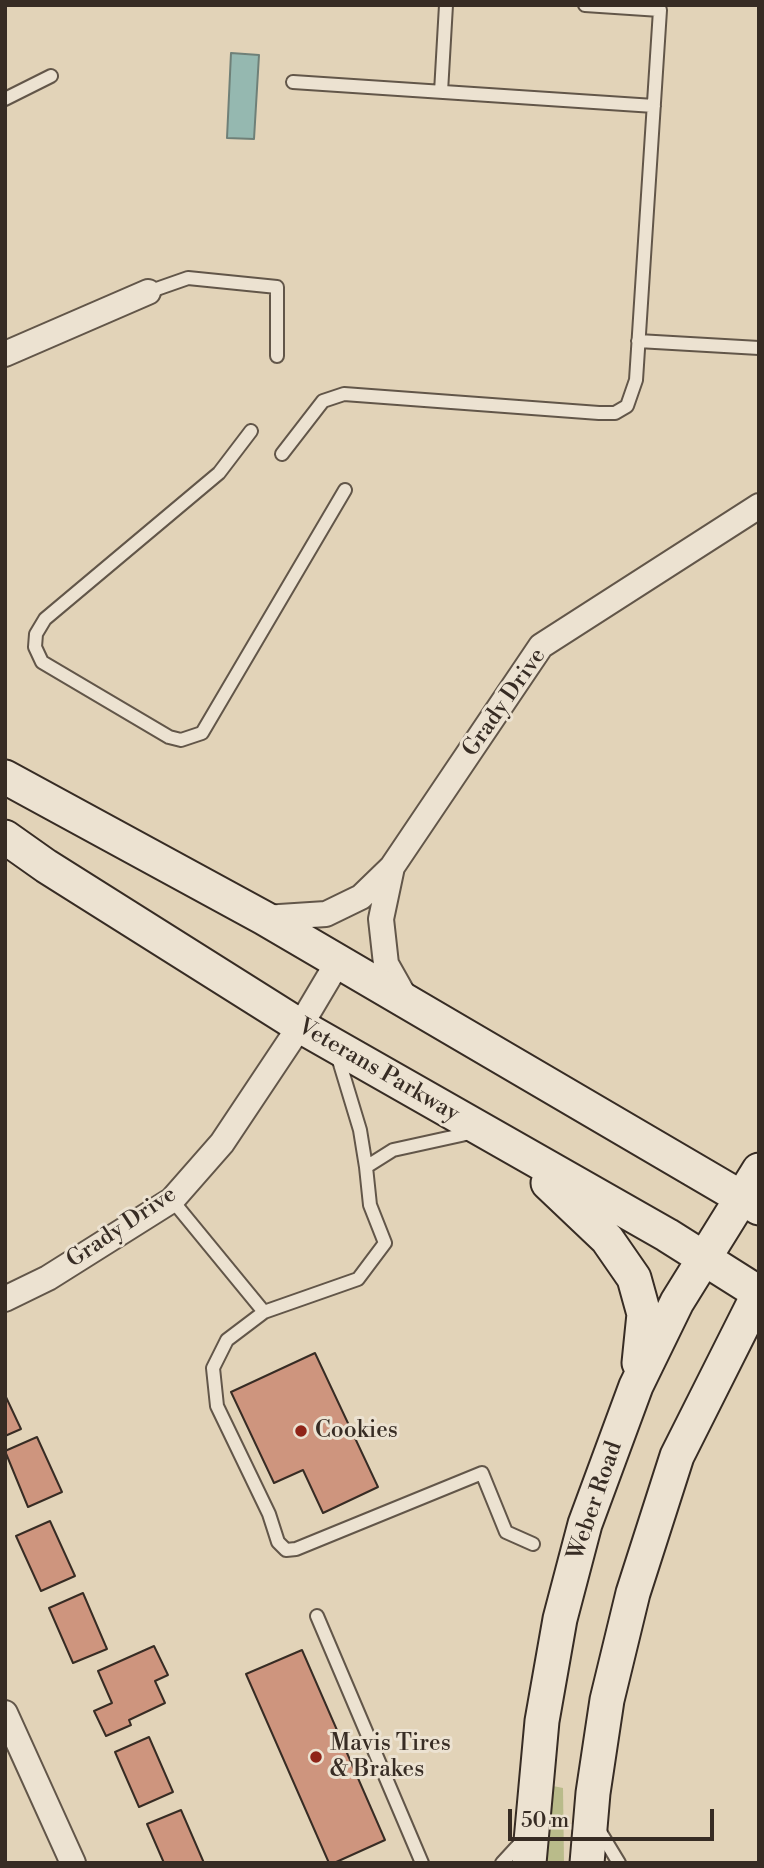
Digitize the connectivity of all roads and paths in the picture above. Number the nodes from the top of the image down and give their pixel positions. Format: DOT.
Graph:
graph roads {
  1 [pos="446,5"];
  2 [pos="585,5"];
  3 [pos="660,8"];
  4 [pos="51,76"];
  5 [pos="293,82"];
  6 [pos="441,92"];
  7 [pos="5,99"];
  8 [pos="654,106"];
  9 [pos="148,292"];
  10 [pos="638,341"];
  11 [pos="759,348"];
  12 [pos="5,354"];
  13 [pos="277,356"];
  14 [pos="251,431"];
  15 [pos="282,454"];
  16 [pos="345,490"];
  17 [pos="759,506"];
  18 [pos="5,777"];
  19 [pos="5,837"];
  20 [pos="392,867"];
  21 [pos="264,918"];
  22 [pos="338,962"];
  23 [pos="410,1005"];
  24 [pos="300,1026"];
  25 [pos="335,1047"];
  26 [pos="482,1131"];
  27 [pos="511,1147"];
  28 [pos="366,1167"];
  29 [pos="753,1192"];
  30 [pos="172,1200"];
  31 [pos="703,1257"];
  32 [pos="759,1293"];
  33 [pos="5,1299"];
  34 [pos="264,1312"];
  35 [pos="636,1386"];
  36 [pos="533,1544"];
  37 [pos="317,1616"];
  38 [pos="5,1713"];
  39 [pos="593,1793"];
  40 [pos="529,1848"];
  41 [pos="73,1863"];
  42 [pos="422,1863"];
  43 [pos="502,1863"];
  44 [pos="587,1863"];
  45 [pos="618,1863"];
  1 -- 6 [label="lane"];
  2 -- 3 [label="lane"];
  3 -- 8 [label="lane"];
  4 -- 7 [label="lane"];
  5 -- 6 [label="lane"];
  6 -- 8 [label="lane"];
  8 -- 10 [label="lane"];
  9 -- 12 [label="street"];
  9 -- 13 [label="lane"];
  10 -- 11 [label="lane"];
  10 -- 15 [label="lane"];
  14 -- 16 [label="lane"];
  17 -- 20 [label="street, Grady Drive"];
  18 -- 21 [label="main road"];
  19 -- 24 [label="main road, Veterans Parkway"];
  20 -- 21 [label="street, Grady Drive"];
  20 -- 23 [label="street, Grady Drive"];
  21 -- 22 [label="main road"];
  22 -- 23 [label="main road"];
  22 -- 24 [label="street, Grady Drive"];
  23 -- 29 [label="main road"];
  24 -- 25 [label="main road, Veterans Parkway"];
  24 -- 30 [label="street, Grady Drive"];
  25 -- 26 [label="main road, Veterans Parkway"];
  25 -- 28 [label="lane"];
  26 -- 27 [label="main road, Veterans Parkway"];
  26 -- 28 [label="lane"];
  27 -- 31 [label="main road, Veterans Parkway"];
  27 -- 35 [label="main road"];
  28 -- 34 [label="lane"];
  29 -- 31 [label="main road, Weber Road"];
  30 -- 33 [label="street, Grady Drive"];
  30 -- 34 [label="lane"];
  31 -- 32 [label="main road, Veterans Parkway"];
  31 -- 35 [label="main road, Weber Road"];
  32 -- 39 [label="main road"];
  34 -- 36 [label="lane"];
  35 -- 40 [label="main road, Weber Road"];
  37 -- 42 [label="lane"];
  38 -- 41 [label="street"];
  39 -- 44 [label="main road"];
  39 -- 45 [label="lane"];
  40 -- 43 [label="lane"];
}
